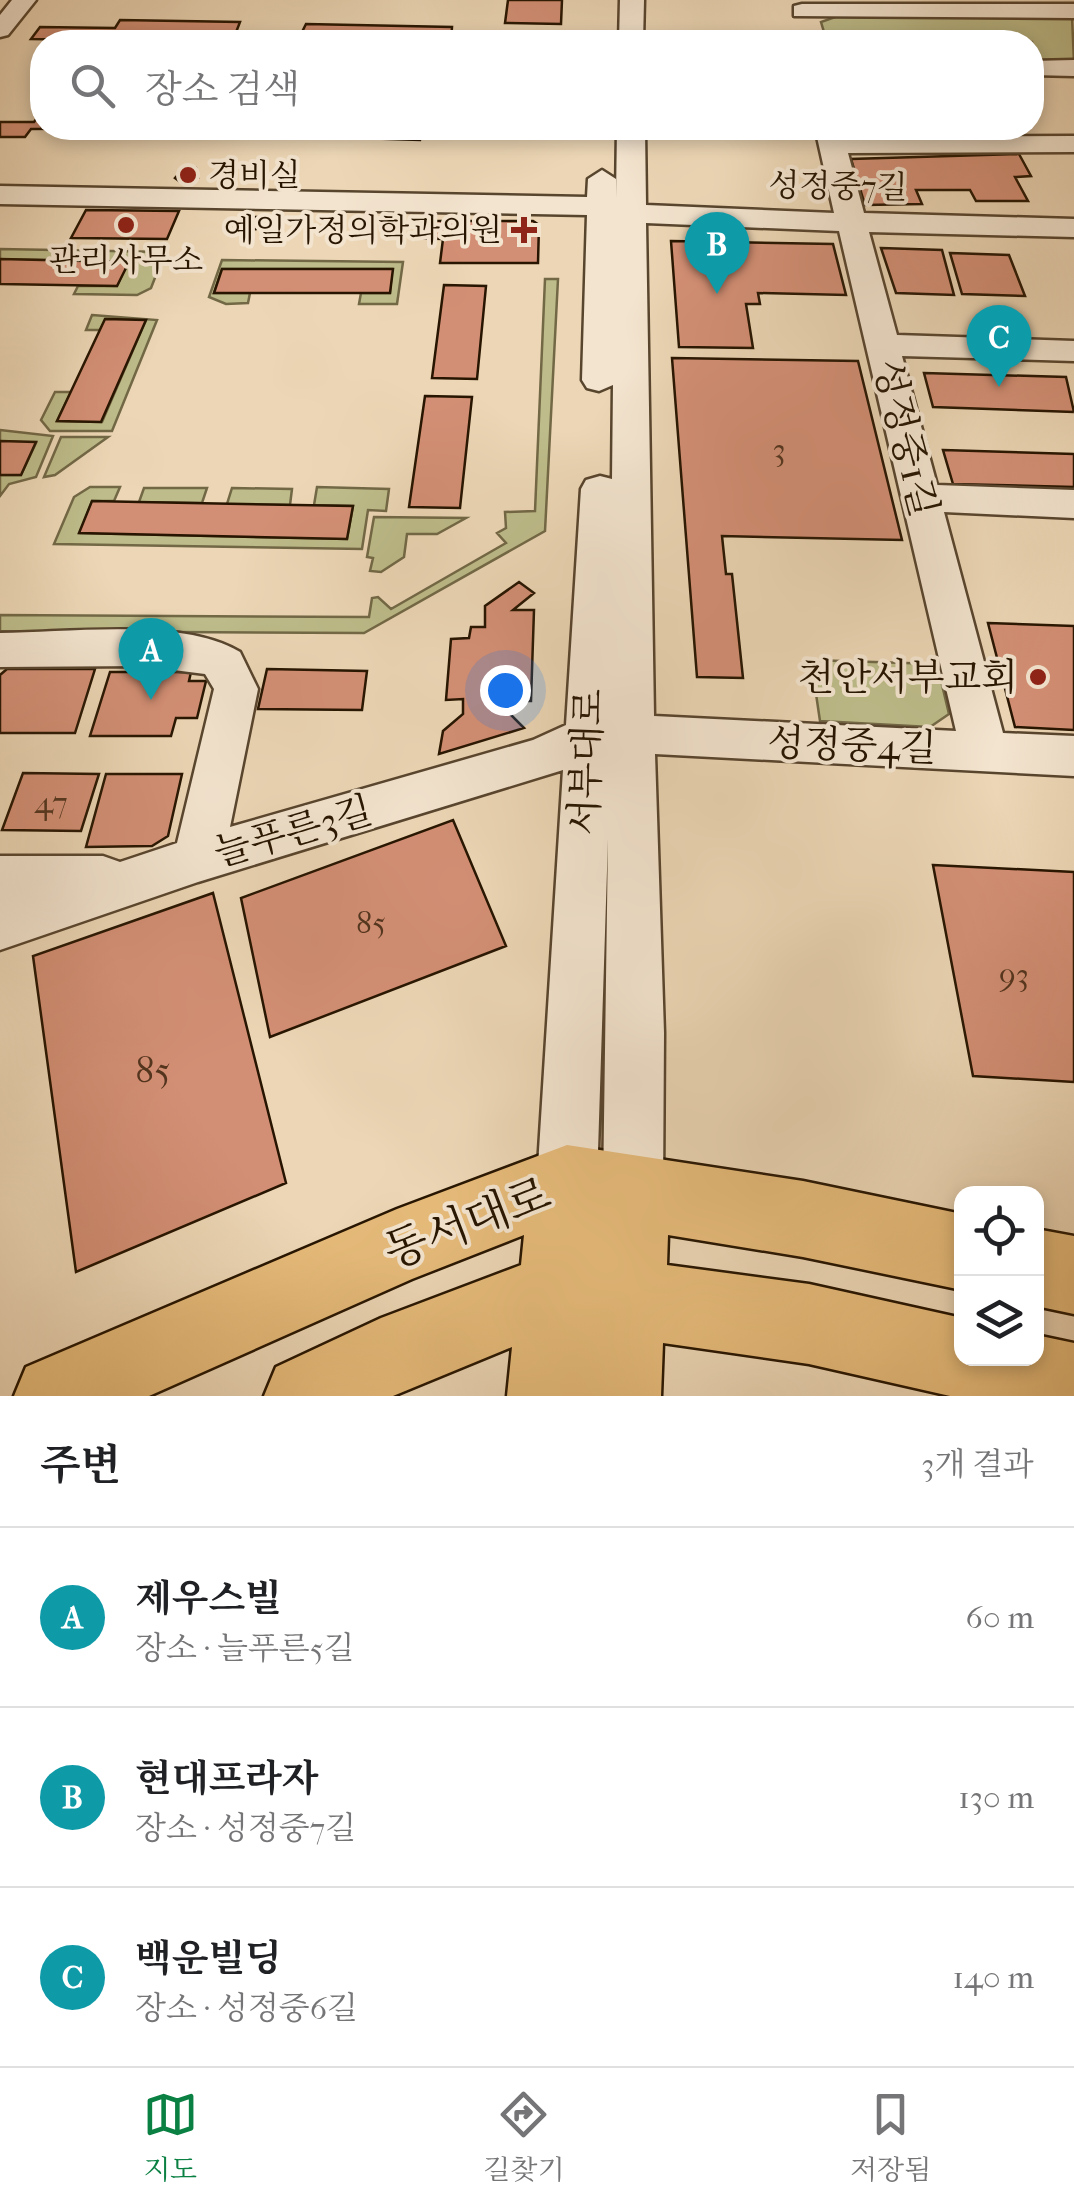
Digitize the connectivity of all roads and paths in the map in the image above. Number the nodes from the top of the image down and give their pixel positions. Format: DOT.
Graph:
graph roads {
  1 [pos="24,0"];
  2 [pos="607,0"];
  3 [pos="632,0"];
  4 [pos="800,6"];
  5 [pos="1074,11"];
  6 [pos="0,30"];
  7 [pos="606,30"];
  8 [pos="631,30"];
  9 [pos="1044,68"];
  10 [pos="1074,68"];
  11 [pos="606,140"];
  12 [pos="629,140"];
  13 [pos="832,140"];
  14 [pos="952,140"];
  15 [pos="1074,144"];
  16 [pos="0,194"];
  17 [pos="615,209"];
  18 [pos="849,222"];
  19 [pos="1074,228"];
  20 [pos="883,346"];
  21 [pos="1074,351"];
  22 [pos="923,498"];
  23 [pos="1074,504"];
  24 [pos="0,650"];
  25 [pos="608,736"];
  26 [pos="984,750"];
  27 [pos="1074,756"];
  28 [pos="198,859"];
  29 [pos="0,879"];
  30 [pos="138,879"];
  31 [pos="0,926"];
  32 [pos="600,1187"];
  33 [pos="954,1251"];
  34 [pos="1044,1269"];
  35 [pos="1074,1275"];
  36 [pos="594,1294"];
  37 [pos="1074,1384"];
  38 [pos="55,1396"];
  39 [pos="306,1396"];
  40 [pos="548,1396"];
  41 [pos="620,1396"];
  1 -- 6 [label="street"];
  2 -- 7 [label="street"];
  3 -- 8 [label="street"];
  4 -- 5 [label="street"];
  9 -- 10 [label="street"];
  11 -- 17 [label="street, 서부대로"];
  12 -- 17 [label="street, 서부대로"];
  13 -- 18 [label="street, 성정중1길"];
  14 -- 15 [label="street"];
  16 -- 17 [label="street, 성정중7길"];
  17 -- 18 [label="street, 성정중7길"];
  17 -- 25 [label="street, 서부대로"];
  18 -- 19 [label="street, 성정중7길"];
  18 -- 20 [label="street, 성정중1길"];
  20 -- 21 [label="street"];
  20 -- 22 [label="street, 성정중1길"];
  22 -- 23 [label="street"];
  22 -- 26 [label="street, 성정중1길"];
  24 -- 28 [label="street"];
  25 -- 26 [label="street, 성정중4길"];
  25 -- 28 [label="street, 늘푸른3길"];
  25 -- 32 [label="street, 서부대로"];
  26 -- 27 [label="street, 성정중4길"];
  28 -- 30 [label="street, 늘푸른3길"];
  29 -- 30 [label="street"];
  30 -- 31 [label="street, 늘푸른3길"];
  32 -- 33 [label="main road"];
  32 -- 36 [label="main road, 서부대로"];
  32 -- 38 [label="main road, 동서대로"];
  34 -- 35 [label="main road"];
  36 -- 37 [label="main road"];
  36 -- 39 [label="main road"];
  36 -- 40 [label="main road, 서부대로"];
  36 -- 41 [label="main road, 서부대로"];
}
